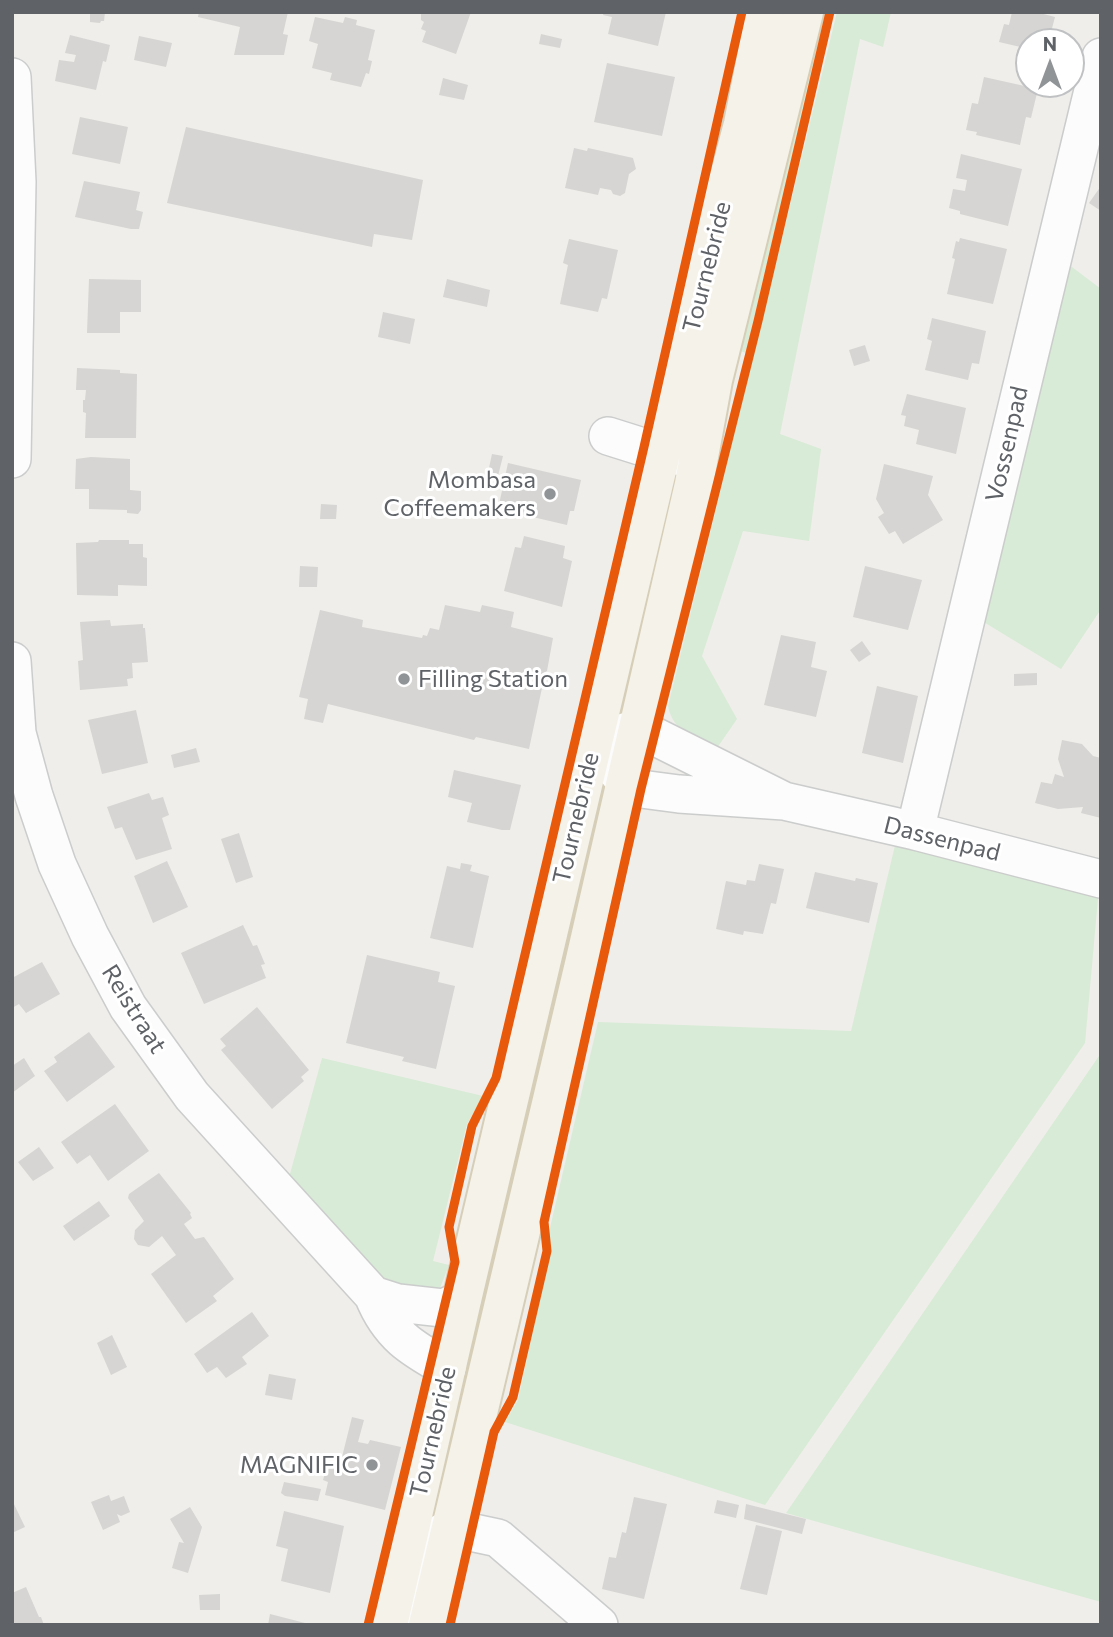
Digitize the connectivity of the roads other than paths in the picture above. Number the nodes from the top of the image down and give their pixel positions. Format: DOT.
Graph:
graph roads {
  1 [pos="765,12"];
  2 [pos="804,12"];
  3 [pos="1099,67"];
  4 [pos="12,77"];
  5 [pos="608,436"];
  6 [pos="680,456"];
  7 [pos="12,459"];
  8 [pos="12,661"];
  9 [pos="638,728"];
  10 [pos="15,734"];
  11 [pos="594,741"];
  12 [pos="625,782"];
  13 [pos="784,801"];
  14 [pos="915,831"];
  15 [pos="1101,879"];
  16 [pos="373,1295"];
  17 [pos="462,1300"];
  18 [pos="447,1368"];
  19 [pos="451,1528"];
  20 [pos="388,1625"];
  21 [pos="406,1625"];
  22 [pos="428,1625"];
  23 [pos="599,1625"];
  1 -- 6 [label="main road, Tournebride"];
  2 -- 6 [label="main road, Tournebride"];
  3 -- 14 [label="street, Vossenpad"];
  4 -- 7 [label="street"];
  5 -- 6 [label="street"];
  6 -- 9 [label="main road, Tournebride"];
  6 -- 11 [label="main road, Tournebride"];
  8 -- 10 [label="street, Reistraat"];
  9 -- 11 [label="street"];
  9 -- 12 [label="main road, Tournebride"];
  9 -- 13 [label="street, Dassenpad"];
  10 -- 16 [label="street, Reistraat"];
  11 -- 12 [label="street"];
  11 -- 17 [label="main road, Tournebride"];
  12 -- 13 [label="street, Dassenpad"];
  12 -- 19 [label="main road, Tournebride"];
  13 -- 14 [label="street, Dassenpad"];
  14 -- 15 [label="street, Dassenpad"];
  16 -- 17 [label="street"];
  16 -- 18 [label="street, Reistraat"];
  17 -- 18 [label="main road, Tournebride"];
  18 -- 20 [label="main road, Tournebride"];
  19 -- 21 [label="street"];
  19 -- 22 [label="main road, Tournebride"];
  19 -- 23 [label="street"];
}
